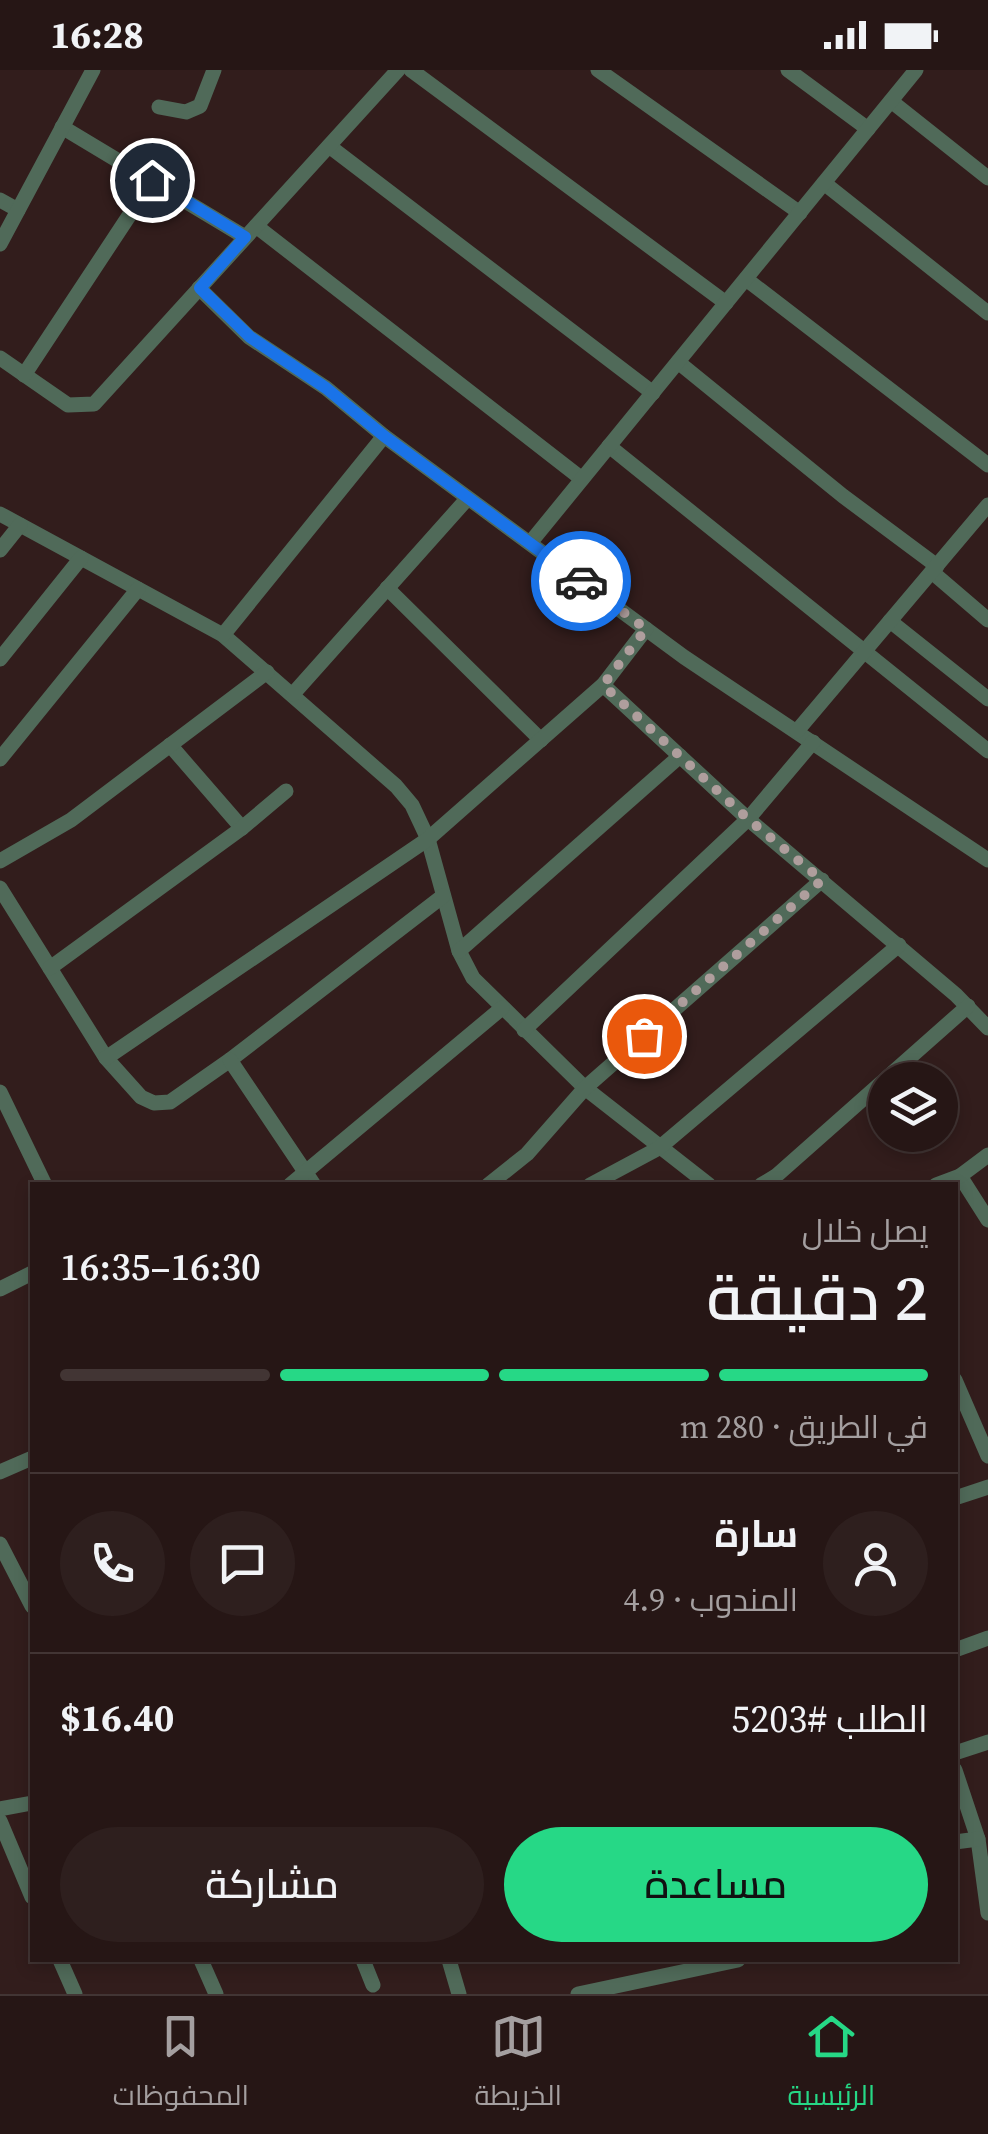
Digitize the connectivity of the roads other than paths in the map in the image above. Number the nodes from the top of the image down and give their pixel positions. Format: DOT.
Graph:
graph roads {
  1 [pos="93,70"];
  2 [pos="214,70"];
  3 [pos="398,70"];
  4 [pos="412,70"];
  5 [pos="598,70"];
  6 [pos="788,70"];
  7 [pos="916,70"];
  8 [pos="891,101"];
  9 [pos="159,106"];
  10 [pos="62,127"];
  11 [pos="868,129"];
  12 [pos="328,146"];
  13 [pos="988,178"];
  14 [pos="152,180"];
  15 [pos="824,182"];
  16 [pos="0,200"];
  17 [pos="18,210"];
  18 [pos="800,213"];
  19 [pos="250,232"];
  20 [pos="0,244"];
  21 [pos="746,279"];
  22 [pos="200,288"];
  23 [pos="726,304"];
  24 [pos="988,313"];
  25 [pos="0,358"];
  26 [pos="678,362"];
  27 [pos="24,375"];
  28 [pos="653,392"];
  29 [pos="384,436"];
  30 [pos="609,446"];
  31 [pos="988,465"];
  32 [pos="582,479"];
  33 [pos="468,499"];
  34 [pos="988,505"];
  35 [pos="0,514"];
  36 [pos="20,525"];
  37 [pos="982,525"];
  38 [pos="530,543"];
  39 [pos="0,550"];
  40 [pos="81,558"];
  41 [pos="934,569"];
  42 [pos="387,588"];
  43 [pos="138,589"];
  44 [pos="890,620"];
  45 [pos="988,620"];
  46 [pos="646,629"];
  47 [pos="223,635"];
  48 [pos="864,651"];
  49 [pos="0,659"];
  50 [pos="267,672"];
  51 [pos="603,685"];
  52 [pos="293,694"];
  53 [pos="988,699"];
  54 [pos="797,731"];
  55 [pos="541,740"];
  56 [pos="814,742"];
  57 [pos="170,745"];
  58 [pos="988,751"];
  59 [pos="680,756"];
  60 [pos="0,759"];
  61 [pos="286,791"];
  62 [pos="748,819"];
  63 [pos="242,828"];
  64 [pos="428,839"];
  65 [pos="1,858"];
  66 [pos="988,860"];
  67 [pos="822,880"];
  68 [pos="0,888"];
  69 [pos="443,896"];
  70 [pos="898,945"];
  71 [pos="459,951"];
  72 [pos="50,968"];
  73 [pos="968,1006"];
  74 [pos="502,1008"];
  75 [pos="988,1028"];
  76 [pos="524,1030"];
  77 [pos="106,1058"];
  78 [pos="230,1060"];
  79 [pos="586,1088"];
  80 [pos="0,1092"];
  81 [pos="658,1148"];
  82 [pos="988,1155"];
  83 [pos="960,1176"];
  84 [pos="310,1179"];
  85 [pos="44,1182"];
  86 [pos="492,1182"];
  87 [pos="596,1182"];
  88 [pos="705,1182"];
  89 [pos="773,1182"];
  90 [pos="944,1182"];
  91 [pos="988,1220"];
  92 [pos="30,1275"];
  93 [pos="0,1289"];
  94 [pos="958,1387"];
  95 [pos="988,1456"];
  96 [pos="30,1459"];
  97 [pos="0,1472"];
  98 [pos="988,1487"];
  99 [pos="958,1497"];
  100 [pos="0,1544"];
  101 [pos="30,1602"];
  102 [pos="988,1638"];
  103 [pos="958,1649"];
  104 [pos="988,1742"];
  105 [pos="958,1752"];
  106 [pos="958,1776"];
  107 [pos="30,1804"];
  108 [pos="0,1809"];
  109 [pos="980,1819"];
  110 [pos="0,1821"];
  111 [pos="978,1840"];
  112 [pos="958,1842"];
  113 [pos="30,1891"];
  114 [pos="988,1913"];
  115 [pos="61,1962"];
  116 [pos="202,1962"];
  117 [pos="364,1962"];
  118 [pos="450,1962"];
  119 [pos="730,1962"];
  120 [pos="373,1986"];
  121 [pos="617,1990"];
  122 [pos="74,1994"];
  123 [pos="216,1994"];
  124 [pos="459,1994"];
  125 [pos="578,1994"];
  1 -- 10 [label="street"];
  2 -- 9 [label="street"];
  3 -- 12 [label="street"];
  4 -- 23 [label="street"];
  5 -- 18 [label="street"];
  6 -- 11 [label="street"];
  7 -- 8 [label="street"];
  8 -- 11 [label="street"];
  8 -- 13 [label="street"];
  10 -- 14 [label="street"];
  10 -- 17 [label="street"];
  11 -- 15 [label="street"];
  12 -- 19 [label="street"];
  12 -- 28 [label="street"];
  14 -- 19 [label="street"];
  14 -- 27 [label="street"];
  15 -- 18 [label="street"];
  15 -- 24 [label="street"];
  16 -- 17 [label="street"];
  17 -- 20 [label="street"];
  18 -- 21 [label="street"];
  19 -- 22 [label="street"];
  19 -- 32 [label="street"];
  21 -- 23 [label="street"];
  21 -- 31 [label="street"];
  22 -- 27 [label="street"];
  22 -- 29 [label="street"];
  23 -- 26 [label="street"];
  25 -- 27 [label="street"];
  26 -- 28 [label="street"];
  26 -- 41 [label="street"];
  28 -- 30 [label="street"];
  29 -- 33 [label="street"];
  29 -- 47 [label="street"];
  30 -- 32 [label="street"];
  30 -- 48 [label="street"];
  32 -- 38 [label="street"];
  33 -- 38 [label="street"];
  33 -- 42 [label="street"];
  34 -- 37 [label="street"];
  35 -- 36 [label="street"];
  36 -- 39 [label="street"];
  36 -- 40 [label="street"];
  37 -- 41 [label="street"];
  38 -- 46 [label="street"];
  40 -- 43 [label="street"];
  40 -- 49 [label="street"];
  41 -- 44 [label="street"];
  41 -- 45 [label="street"];
  42 -- 52 [label="street"];
  42 -- 55 [label="street"];
  43 -- 47 [label="street"];
  43 -- 60 [label="street"];
  44 -- 48 [label="street"];
  44 -- 53 [label="street"];
  46 -- 51 [label="street"];
  46 -- 54 [label="street"];
  47 -- 50 [label="street"];
  48 -- 54 [label="street"];
  48 -- 58 [label="street"];
  50 -- 52 [label="street"];
  50 -- 57 [label="street"];
  51 -- 55 [label="street"];
  51 -- 59 [label="street"];
  52 -- 64 [label="street"];
  54 -- 56 [label="street"];
  55 -- 64 [label="street"];
  56 -- 62 [label="street"];
  56 -- 66 [label="street"];
  57 -- 63 [label="street"];
  57 -- 65 [label="street"];
  59 -- 62 [label="street"];
  59 -- 71 [label="street"];
  61 -- 63 [label="street"];
  62 -- 67 [label="street"];
  62 -- 76 [label="street"];
  63 -- 72 [label="street"];
  64 -- 69 [label="street"];
  64 -- 77 [label="street"];
  67 -- 70 [label="street"];
  67 -- 79 [label="street"];
  68 -- 72 [label="street"];
  69 -- 71 [label="street"];
  69 -- 78 [label="street"];
  70 -- 73 [label="street"];
  70 -- 81 [label="street"];
  71 -- 74 [label="street"];
  72 -- 77 [label="street"];
  73 -- 75 [label="street"];
  73 -- 89 [label="street"];
  74 -- 76 [label="street"];
  74 -- 84 [label="street"];
  76 -- 79 [label="street"];
  77 -- 78 [label="street"];
  78 -- 84 [label="street"];
  79 -- 81 [label="street"];
  79 -- 86 [label="street"];
  80 -- 85 [label="street"];
  81 -- 87 [label="street"];
  81 -- 88 [label="street"];
  82 -- 83 [label="street"];
  83 -- 90 [label="street"];
  83 -- 91 [label="street"];
  92 -- 93 [label="street"];
  94 -- 95 [label="street"];
  96 -- 97 [label="street"];
  98 -- 99 [label="street"];
  100 -- 101 [label="street"];
  102 -- 103 [label="street"];
  104 -- 105 [label="street"];
  106 -- 109 [label="street"];
  107 -- 108 [label="street"];
  109 -- 111 [label="street"];
  110 -- 113 [label="street"];
  111 -- 112 [label="street"];
  111 -- 114 [label="street"];
  115 -- 122 [label="street"];
  116 -- 123 [label="street"];
  117 -- 120 [label="street"];
  118 -- 124 [label="street"];
  119 -- 121 [label="street"];
  121 -- 125 [label="street"];
}
